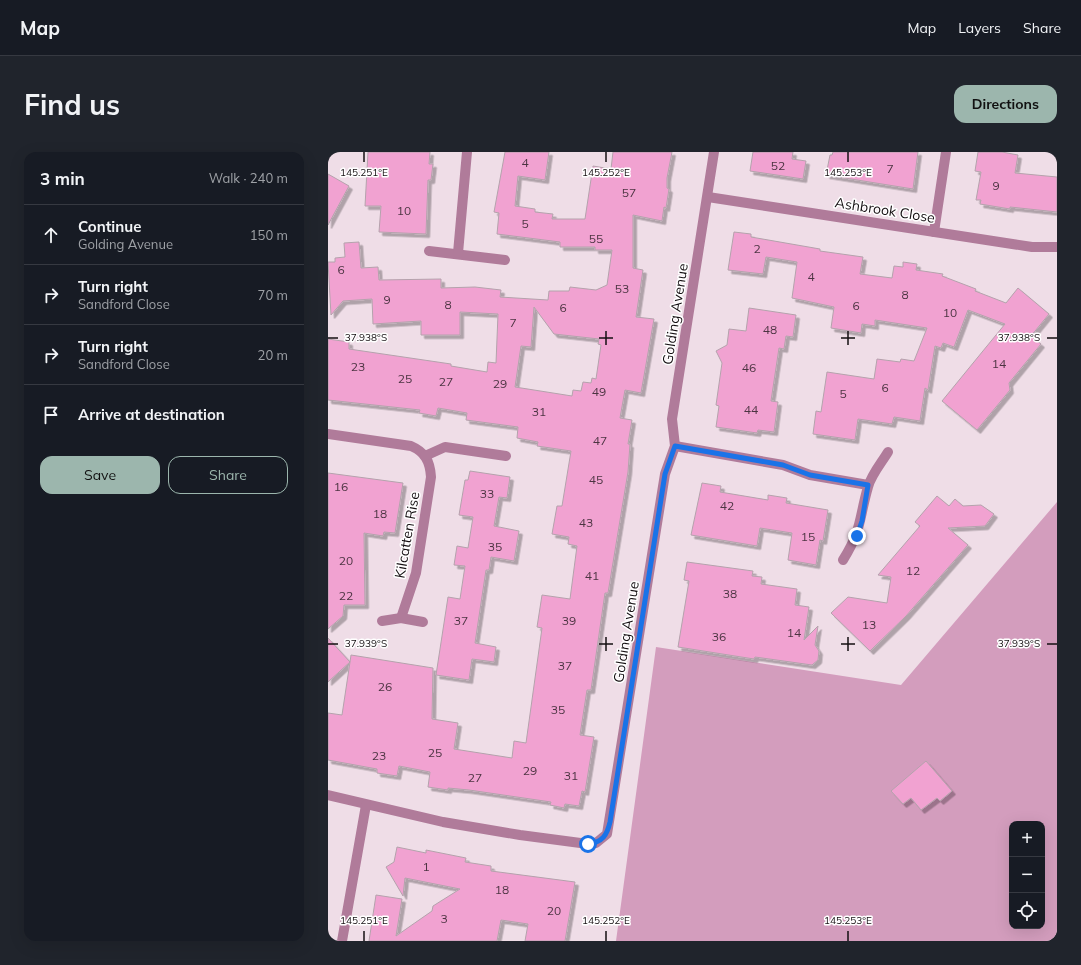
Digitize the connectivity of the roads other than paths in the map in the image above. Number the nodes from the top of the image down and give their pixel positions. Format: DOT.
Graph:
graph roads {
  1 [pos="467,152"];
  2 [pos="714,152"];
  3 [pos="946,152"];
  4 [pos="708,197"];
  5 [pos="934,232"];
  6 [pos="1057,247"];
  7 [pos="429,251"];
  8 [pos="458,253"];
  9 [pos="505,260"];
  10 [pos="328,434"];
  11 [pos="675,446"];
  12 [pos="888,452"];
  13 [pos="425,456"];
  14 [pos="506,456"];
  15 [pos="868,485"];
  16 [pos="843,560"];
  17 [pos="401,618"];
  18 [pos="382,621"];
  19 [pos="423,622"];
  20 [pos="328,795"];
  21 [pos="366,805"];
  22 [pos="342,941"];
  1 -- 8 [label="street"];
  2 -- 4 [label="street, Golding Avenue"];
  3 -- 5 [label="street"];
  4 -- 5 [label="street, Ashbrook Close"];
  4 -- 11 [label="street, Golding Avenue"];
  5 -- 6 [label="street, Ashbrook Close"];
  7 -- 8 [label="street"];
  8 -- 9 [label="street"];
  10 -- 13 [label="street"];
  11 -- 15 [label="street"];
  11 -- 21 [label="street, Golding Avenue"];
  12 -- 15 [label="street"];
  13 -- 14 [label="street"];
  13 -- 17 [label="street, Kilcatten Rise"];
  15 -- 16 [label="street"];
  17 -- 18 [label="street"];
  17 -- 19 [label="street"];
  20 -- 21 [label="street, Golding Avenue"];
  21 -- 22 [label="street"];
}
